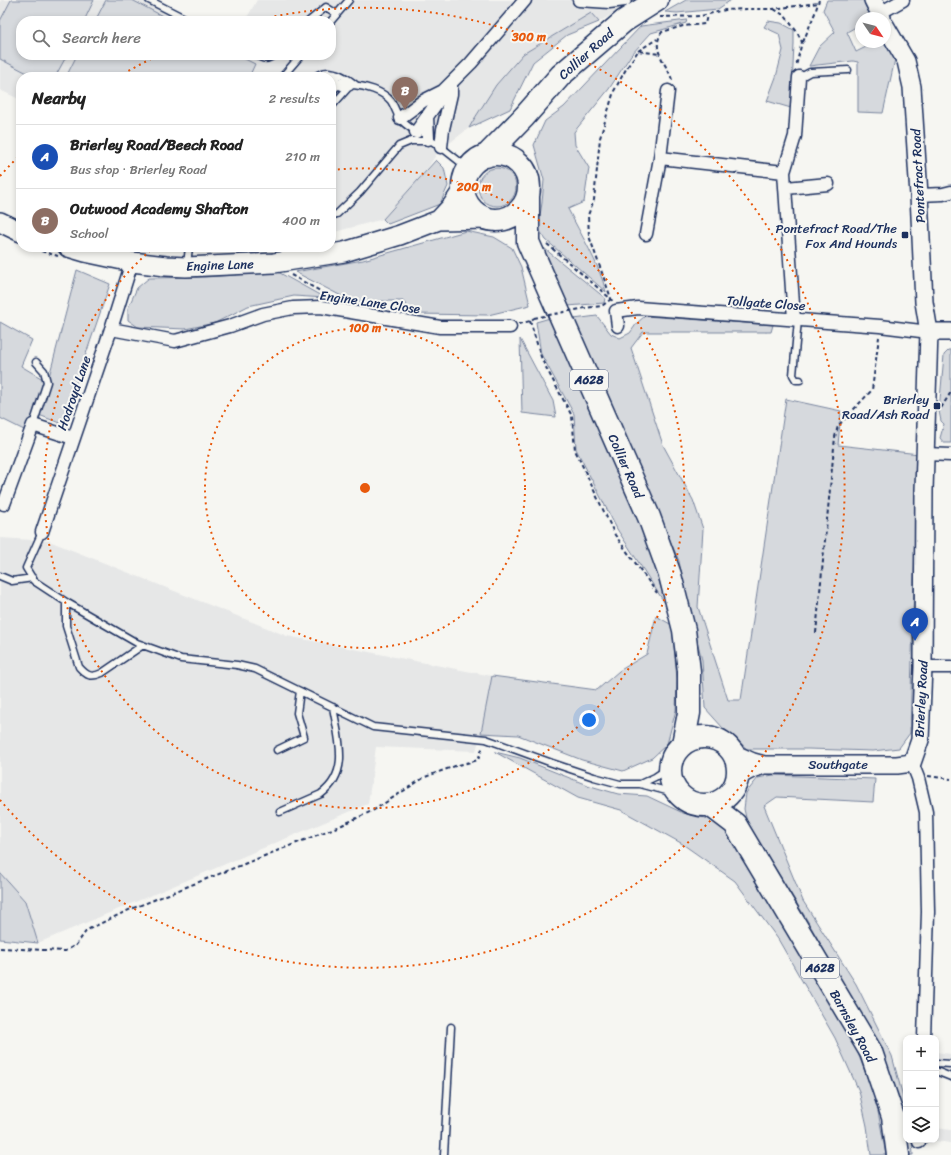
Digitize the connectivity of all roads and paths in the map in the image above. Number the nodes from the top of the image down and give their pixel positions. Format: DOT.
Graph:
graph roads {
  1 [pos="148,0"];
  2 [pos="349,0"];
  3 [pos="525,0"];
  4 [pos="579,0"];
  5 [pos="625,0"];
  6 [pos="818,0"];
  7 [pos="903,0"];
  8 [pos="818,3"];
  9 [pos="657,9"];
  10 [pos="773,9"];
  11 [pos="883,12"];
  12 [pos="337,14"];
  13 [pos="707,15"];
  14 [pos="180,16"];
  15 [pos="315,16"];
  16 [pos="891,34"];
  17 [pos="658,39"];
  18 [pos="802,42"];
  19 [pos="638,50"];
  20 [pos="659,54"];
  21 [pos="297,60"];
  22 [pos="848,70"];
  23 [pos="286,72"];
  24 [pos="322,72"];
  25 [pos="333,72"];
  26 [pos="336,73"];
  27 [pos="336,77"];
  28 [pos="799,78"];
  29 [pos="336,80"];
  30 [pos="336,84"];
  31 [pos="336,87"];
  32 [pos="351,87"];
  33 [pos="447,87"];
  34 [pos="668,91"];
  35 [pos="336,102"];
  36 [pos="427,116"];
  37 [pos="524,117"];
  38 [pos="408,125"];
  39 [pos="433,142"];
  40 [pos="660,158"];
  41 [pos="523,167"];
  42 [pos="473,171"];
  43 [pos="784,172"];
  44 [pos="828,184"];
  45 [pos="786,188"];
  46 [pos="951,192"];
  47 [pos="528,195"];
  48 [pos="920,195"];
  49 [pos="336,214"];
  50 [pos="491,219"];
  51 [pos="439,220"];
  52 [pos="0,222"];
  53 [pos="16,230"];
  54 [pos="646,234"];
  55 [pos="536,242"];
  56 [pos="85,252"];
  57 [pos="188,252"];
  58 [pos="132,262"];
  59 [pos="274,263"];
  60 [pos="186,267"];
  61 [pos="614,305"];
  62 [pos="343,311"];
  63 [pos="796,320"];
  64 [pos="530,321"];
  65 [pos="618,326"];
  66 [pos="880,326"];
  67 [pos="510,327"];
  68 [pos="111,329"];
  69 [pos="929,332"];
  70 [pos="951,332"];
  71 [pos="36,362"];
  72 [pos="800,380"];
  73 [pos="33,425"];
  74 [pos="73,438"];
  75 [pos="926,454"];
  76 [pos="951,455"];
  77 [pos="4,504"];
  78 [pos="42,532"];
  79 [pos="0,576"];
  80 [pos="32,578"];
  81 [pos="661,598"];
  82 [pos="66,602"];
  83 [pos="816,633"];
  84 [pos="143,645"];
  85 [pos="923,667"];
  86 [pos="951,667"];
  87 [pos="300,691"];
  88 [pos="690,700"];
  89 [pos="333,707"];
  90 [pos="706,737"];
  91 [pos="486,739"];
  92 [pos="683,744"];
  93 [pos="277,750"];
  94 [pos="732,753"];
  95 [pos="764,765"];
  96 [pos="670,767"];
  97 [pos="914,768"];
  98 [pos="951,779"];
  99 [pos="735,782"];
  100 [pos="640,784"];
  101 [pos="678,794"];
  102 [pos="710,805"];
  103 [pos="280,812"];
  104 [pos="735,824"];
  105 [pos="0,948"];
  106 [pos="451,1027"];
  107 [pos="924,1035"];
  108 [pos="939,1063"];
  109 [pos="951,1064"];
  110 [pos="939,1072"];
  111 [pos="951,1077"];
  112 [pos="444,1155"];
  113 [pos="898,1155"];
  1 -- 14 [label="lane"];
  2 -- 12 [label="lane"];
  3 -- 33 [label="street"];
  4 -- 5 [label="street"];
  6 -- 8 [label="path"];
  7 -- 11 [label="street"];
  8 -- 10 [label="path"];
  8 -- 18 [label="path"];
  9 -- 13 [label="path"];
  9 -- 37 [label="highway, Collier Road"];
  10 -- 13 [label="path"];
  10 -- 18 [label="path"];
  12 -- 15 [label="lane"];
  13 -- 17 [label="path"];
  16 -- 48 [label="street, Pontefract Road"];
  17 -- 19 [label="path"];
  17 -- 20 [label="path"];
  18 -- 28 [label="path"];
  19 -- 20 [label="path"];
  19 -- 61 [label="path"];
  20 -- 34 [label="path"];
  21 -- 23 [label="lane"];
  22 -- 28 [label="lane"];
  24 -- 25 [label="lane"];
  26 -- 32 [label="lane"];
  27 -- 32 [label="lane"];
  28 -- 43 [label="street"];
  29 -- 32 [label="lane"];
  30 -- 32 [label="lane"];
  31 -- 32 [label="lane"];
  32 -- 35 [label="lane"];
  32 -- 38 [label="lane"];
  33 -- 36 [label="street"];
  33 -- 38 [label="street"];
  33 -- 39 [label="street"];
  34 -- 40 [label="street"];
  36 -- 38 [label="street"];
  36 -- 39 [label="street"];
  37 -- 41 [label="highway, A628"];
  37 -- 42 [label="highway, Collier Road"];
  38 -- 39 [label="lane"];
  39 -- 42 [label="lane"];
  39 -- 49 [label="lane"];
  40 -- 43 [label="street"];
  40 -- 54 [label="street"];
  41 -- 42 [label="highway"];
  41 -- 47 [label="highway, A628"];
  42 -- 50 [label="highway, A628"];
  42 -- 51 [label="main road, Engine Lane"];
  43 -- 45 [label="street"];
  44 -- 45 [label="street"];
  45 -- 63 [label="street"];
  46 -- 48 [label="street"];
  47 -- 50 [label="highway"];
  47 -- 55 [label="highway, Collier Road / A628"];
  48 -- 69 [label="street, Pontefract Road"];
  50 -- 51 [label="main road, Engine Lane"];
  50 -- 55 [label="highway, Collier Road / A628"];
  51 -- 59 [label="main road, Engine Lane"];
  52 -- 53 [label="main road"];
  55 -- 61 [label="path"];
  55 -- 88 [label="highway, Collier Road / A628"];
  56 -- 58 [label="main road, Engine Lane"];
  57 -- 60 [label="lane"];
  58 -- 60 [label="main road, Engine Lane"];
  58 -- 68 [label="street, Hodroyd Lane"];
  59 -- 60 [label="main road, Engine Lane"];
  59 -- 62 [label="path"];
  61 -- 63 [label="street, Tollgate Close"];
  61 -- 64 [label="path, bridge"];
  61 -- 65 [label="street"];
  62 -- 67 [label="street, Engine Lane Close"];
  62 -- 68 [label="street, Engine Lane Close"];
  63 -- 66 [label="street, Tollgate Close"];
  63 -- 72 [label="lane"];
  64 -- 67 [label="path"];
  64 -- 81 [label="path"];
  66 -- 69 [label="street, Tollgate Close"];
  66 -- 83 [label="path"];
  68 -- 74 [label="street, Hodroyd Lane"];
  69 -- 70 [label="street"];
  69 -- 75 [label="street, Brierley Road"];
  71 -- 73 [label="lane"];
  73 -- 74 [label="street"];
  73 -- 77 [label="street"];
  74 -- 78 [label="street, Hodroyd Lane"];
  75 -- 76 [label="street"];
  75 -- 85 [label="street, Brierley Road"];
  78 -- 80 [label="lane"];
  79 -- 80 [label="lane"];
  80 -- 82 [label="lane"];
  82 -- 84 [label="lane"];
  82 -- 84 [label="lane"];
  84 -- 87 [label="lane"];
  85 -- 86 [label="street"];
  85 -- 97 [label="street, Brierley Road"];
  87 -- 89 [label="lane"];
  87 -- 93 [label="lane"];
  88 -- 90 [label="highway, Collier Road / A628"];
  88 -- 92 [label="highway, Collier Road"];
  89 -- 91 [label="lane"];
  89 -- 103 [label="lane"];
  90 -- 92 [label="highway"];
  90 -- 94 [label="highway"];
  91 -- 100 [label="lane"];
  91 -- 105 [label="path"];
  92 -- 96 [label="highway"];
  94 -- 95 [label="street, Southgate"];
  94 -- 99 [label="highway"];
  95 -- 97 [label="street, Southgate"];
  95 -- 99 [label="street, Southgate"];
  96 -- 100 [label="lane"];
  96 -- 101 [label="highway"];
  97 -- 98 [label="path"];
  97 -- 107 [label="street"];
  99 -- 102 [label="highway"];
  99 -- 104 [label="highway, Barnsley Road"];
  100 -- 101 [label="lane"];
  101 -- 102 [label="highway"];
  102 -- 104 [label="highway, Barnsley Road / A628"];
  104 -- 113 [label="highway, Barnsley Road / A628"];
  106 -- 112 [label="lane"];
  108 -- 109 [label="lane"];
  110 -- 111 [label="lane"];
}
